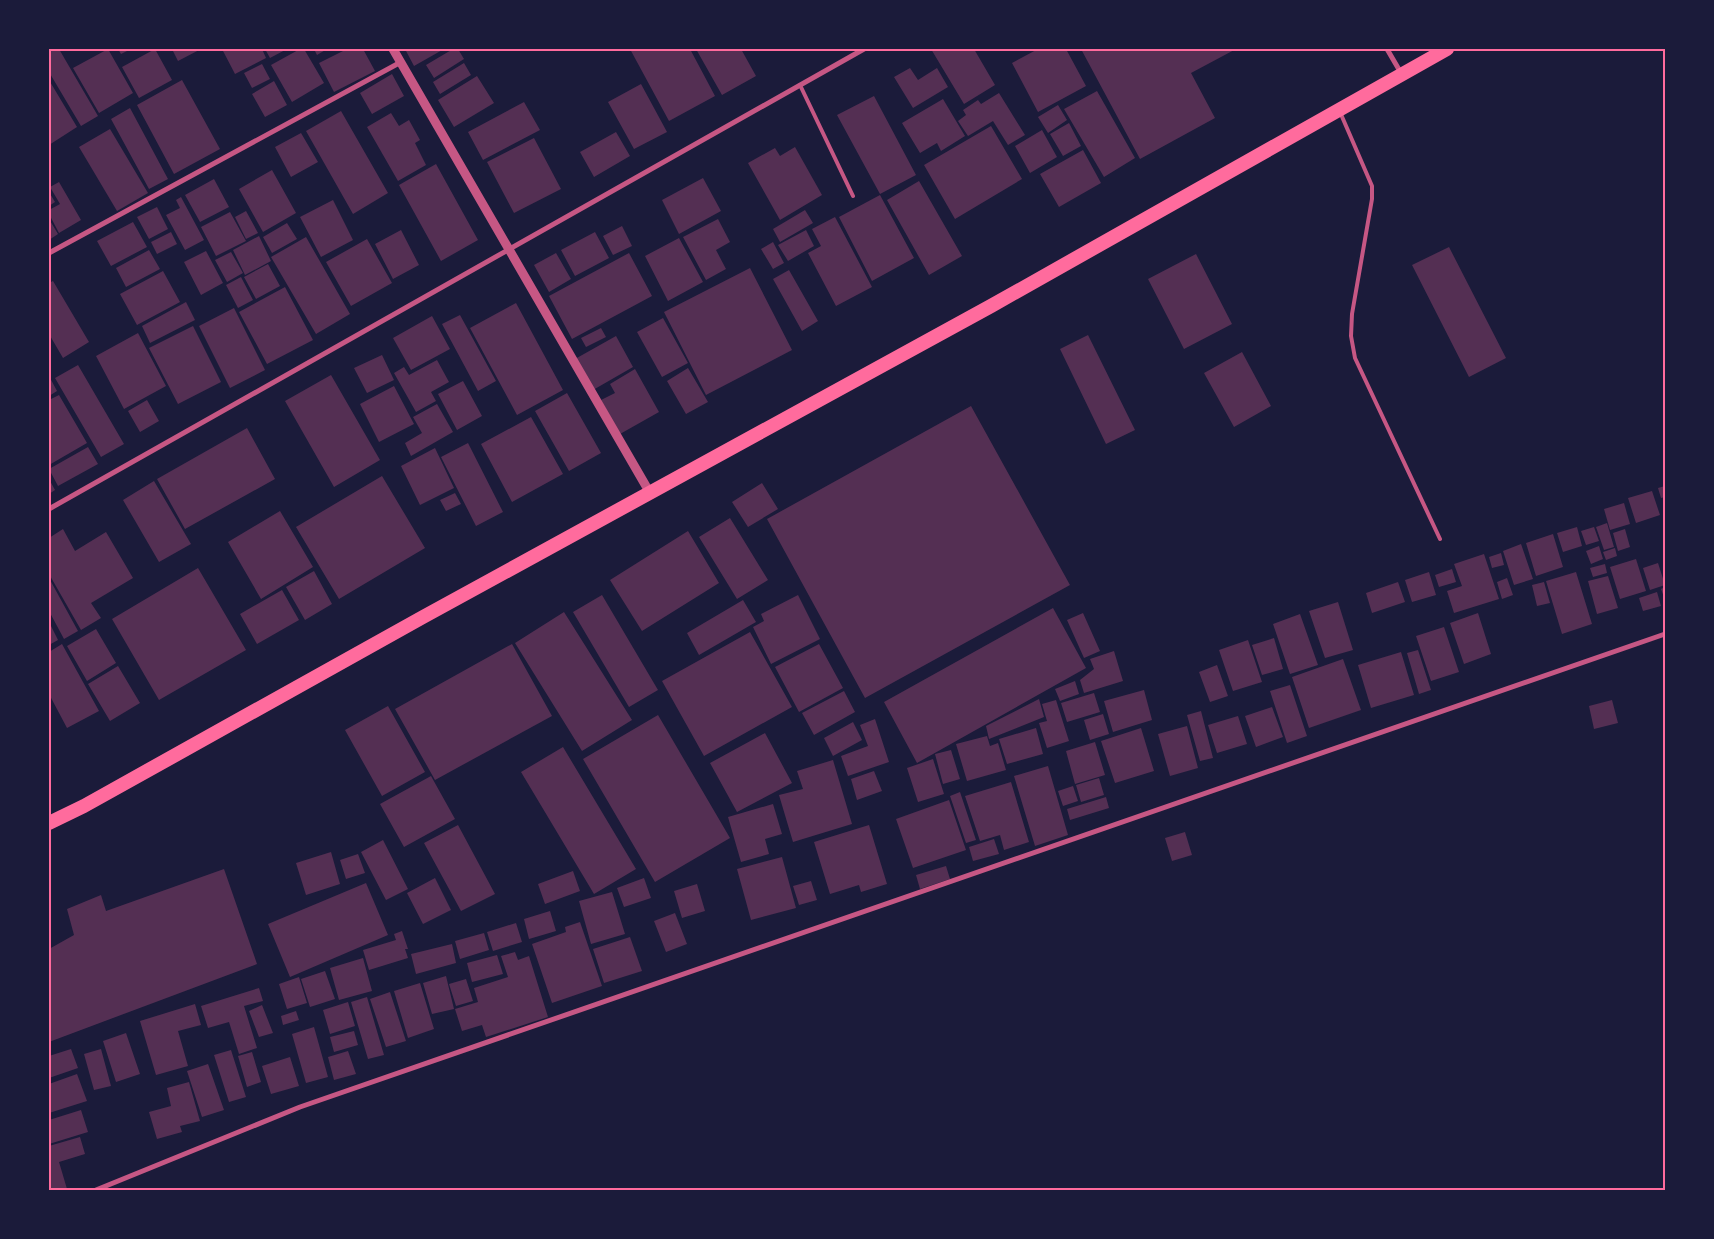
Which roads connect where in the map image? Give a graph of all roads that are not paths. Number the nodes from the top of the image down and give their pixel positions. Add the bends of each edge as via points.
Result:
1 (393, 49) edge
2 (864, 49) edge
3 (1386, 49) edge
4 (1446, 49) edge
5 (401, 62) junction
6 (1401, 74) junction
7 (800, 85) junction
8 (1339, 110) junction
9 (853, 196) dead end
10 (508, 250) junction
11 (49, 253) edge
12 (650, 493) junction
13 (49, 509) edge
14 (1440, 539) dead end
15 (1665, 634) edge
16 (49, 823) edge
17 (96, 1190) edge

1 - 5 street
2 - 7 street
3 - 6 street
4 - 6 highway
5 - 10 street
5 - 11 street
6 - 8 highway
7 - 9 lane
7 - 10 street
8 - 12 highway
8 - 14 lane via 1372,186 1352,314 1355,358
10 - 12 street
10 - 13 street
12 - 16 highway
15 - 17 street via 300,1107

